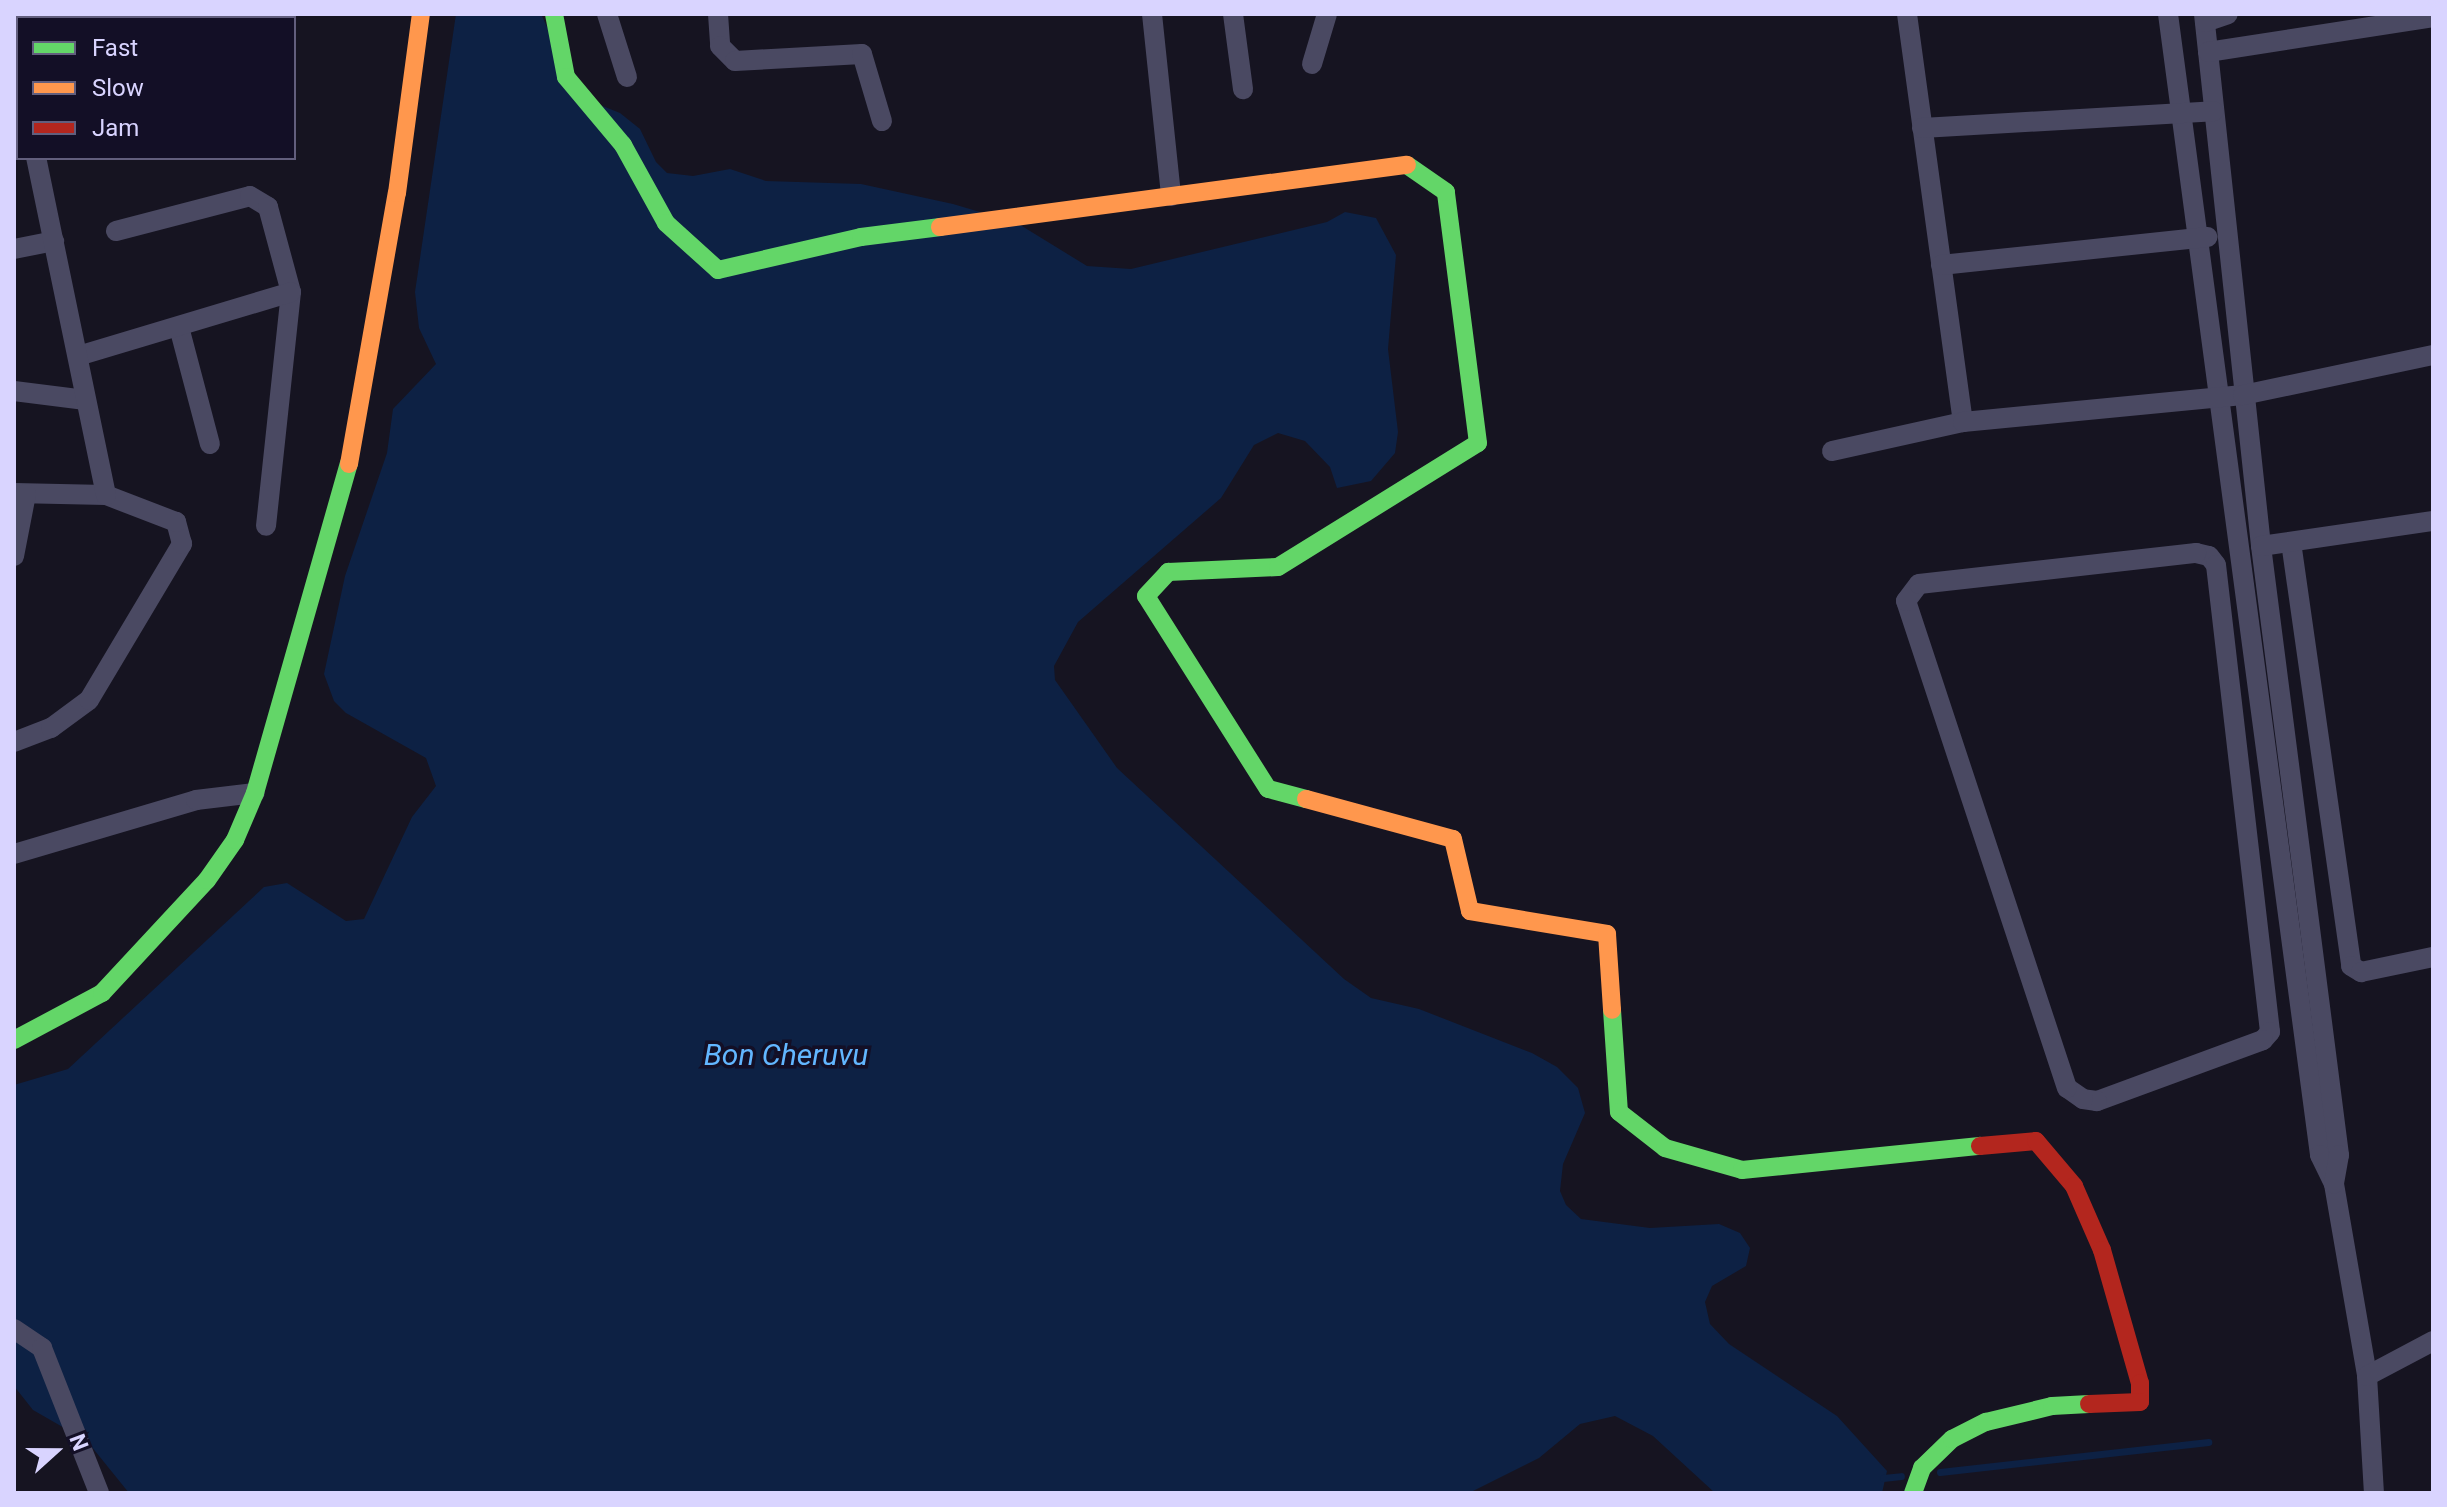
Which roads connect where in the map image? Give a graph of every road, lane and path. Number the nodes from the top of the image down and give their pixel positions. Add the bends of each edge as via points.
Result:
1 (421, 14) edge
2 (554, 14) edge
3 (607, 14) edge
4 (718, 14) edge
5 (1152, 14) edge
6 (1233, 14) edge
7 (1327, 14) edge
8 (1907, 14) edge
9 (2168, 14) edge
10 (2228, 14) edge
11 (2433, 17) edge
12 (2204, 18) edge
13 (2208, 52) junction
14 (1312, 64) dead end
15 (627, 77) dead end
16 (1243, 89) dead end
17 (2214, 111) junction
18 (2181, 114) junction
19 (882, 121) dead end
20 (1922, 128) junction
21 (36, 160) edge
22 (1171, 196) junction
23 (116, 231) dead end
24 (2226, 235) junction
25 (2198, 238) junction
26 (54, 241) junction
27 (14, 249) edge
28 (1941, 265) junction
29 (291, 292) junction
30 (179, 327) junction
31 (2433, 355) edge
32 (78, 356) junction
33 (14, 391) edge
34 (2243, 395) junction
35 (2219, 399) junction
36 (85, 400) junction
37 (1963, 422) junction
38 (210, 444) dead end
39 (1832, 451) dead end
40 (20, 493) edge
41 (106, 495) junction
42 (2433, 521) edge
43 (266, 526) dead end
44 (2291, 542) junction
45 (2261, 546) junction
46 (14, 556) edge
47 (14, 742) edge
48 (255, 793) junction
49 (14, 854) edge
50 (2247, 863) junction
51 (2304, 873) junction
52 (2282, 876) junction
53 (2254, 900) junction
54 (2311, 915) junction
55 (2345, 936) junction
56 (2433, 957) edge
57 (2351, 966) junction
58 (2320, 994) junction
59 (14, 1040) edge
60 (2317, 1075) junction
61 (14, 1329) edge
62 (2433, 1341) edge
63 (2367, 1376) junction
64 (99, 1493) edge
65 (1913, 1493) edge
66 (2374, 1493) edge

1 - 48 street via 397,193 347,473
2 - 22 street via 566,77 623,145 666,223 718,270 861,237
3 - 15 street
4 - 19 street via 720,46 735,61 862,54
5 - 22 street
6 - 16 street
7 - 14 street
8 - 20 street
9 - 18 street
10 - 12 street
11 - 13 street
12 - 13 street
13 - 17 street
17 - 18 street
17 - 24 street
18 - 20 street
18 - 25 street
20 - 28 street
21 - 26 street
22 - 65 street via 1410,165 1446,192 1478,443 1278,567 1168,572 1146,596 1268,789 1453,839 1470,911 1607,934 1619,1112 1665,1148 1742,1170 2036,1141 2074,1186 2102,1250 2140,1383 2140,1402 2052,1406 1986,1422 1952,1439 1922,1468
23 - 29 street via 258,196 268,207
24 - 25 street
24 - 34 street
25 - 28 street
25 - 35 street
26 - 27 street
26 - 32 street
28 - 37 street
29 - 30 street
29 - 43 street
30 - 32 street
30 - 38 street
31 - 34 street
32 - 36 street
33 - 36 street
34 - 35 street
34 - 45 street
35 - 37 street
35 - 52 street
36 - 41 street
37 - 39 street
40 - 41 street
40 - 46 street
41 - 47 street via 176,522 182,544 89,700 51,728
42 - 44 street
44 - 45 street
44 - 55 street
45 - 51 street
48 - 49 street via 196,800
48 - 59 street via 235,840 207,880 102,993
50 - 52 street
50 - 53 street
50 - 53 street via 2216,565 2209,556 1919,584 1909,592 1910,615 2067,1088 2097,1101 2268,1036
51 - 52 street
51 - 54 street
52 - 53 street
52 - 60 street
54 - 55 street via 2326,940
54 - 58 street
55 - 57 street
56 - 57 street via 2361,972
57 - 58 street via 2332,970
58 - 60 street
60 - 63 street via 2320,1155 2334,1184
61 - 64 street via 42,1348
62 - 63 street
63 - 66 street

